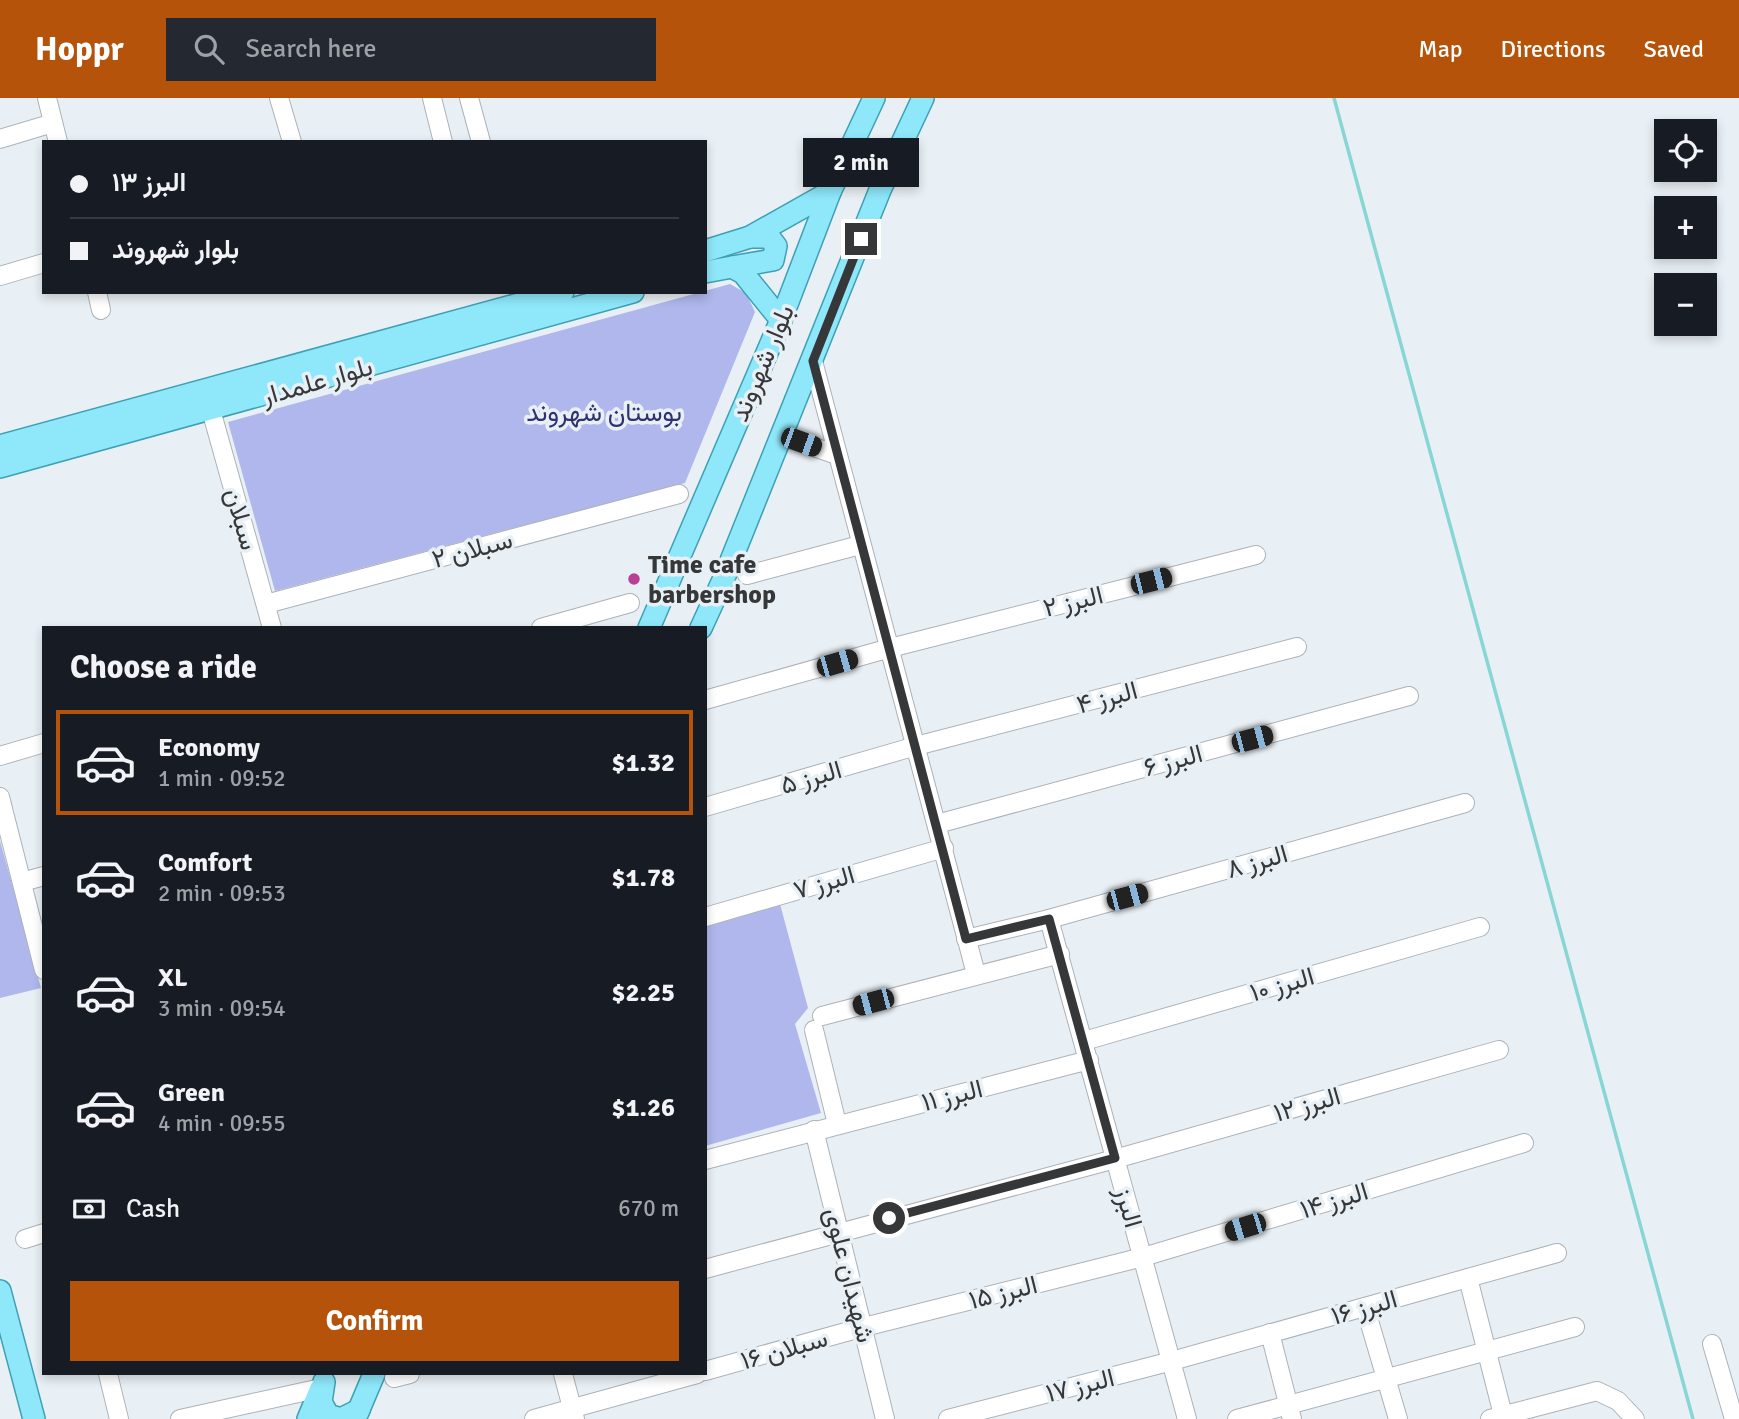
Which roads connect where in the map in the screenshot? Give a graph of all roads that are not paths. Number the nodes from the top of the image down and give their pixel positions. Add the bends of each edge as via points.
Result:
1 (47, 98) edge
2 (279, 98) edge
3 (432, 98) edge
4 (469, 98) edge
5 (874, 98) edge
6 (923, 98) edge
7 (53, 123) junction
8 (0, 139) edge
9 (57, 140) edge
10 (291, 140) edge
11 (442, 140) edge
12 (480, 140) edge
13 (831, 192) junction
14 (750, 237) junction
15 (707, 249) edge
16 (42, 264) edge
17 (732, 267) junction
18 (707, 272) edge
19 (0, 276) edge
20 (550, 294) edge
21 (625, 294) edge
22 (523, 298) edge
23 (781, 320) junction
24 (813, 361) junction
25 (208, 400) junction
26 (782, 436) junction
27 (0, 446) edge
28 (837, 455) junction
29 (0, 467) edge
30 (679, 494) dead end
31 (860, 545) junction
32 (1256, 555) dead end
33 (747, 575) dead end
34 (630, 603) dead end
35 (266, 604) junction
36 (272, 626) edge
37 (548, 626) edge
38 (650, 626) edge
39 (702, 626) edge
40 (1297, 647) dead end
41 (890, 648) junction
42 (1409, 696) dead end
43 (707, 699) edge
44 (42, 744) edge
45 (916, 746) junction
46 (0, 755) edge
47 (0, 797) edge
48 (1465, 803) dead end
49 (707, 806) edge
50 (937, 824) junction
51 (943, 848) junction
52 (42, 877) edge
53 (22, 882) junction
54 (707, 916) edge
55 (1049, 919) junction
56 (1480, 927) dead end
57 (966, 939) junction
58 (1060, 954) junction
59 (42, 962) edge
60 (976, 974) junction
61 (1084, 1041) junction
62 (1499, 1050) dead end
63 (1089, 1060) junction
64 (837, 1124) junction
65 (814, 1130) junction
66 (1524, 1143) dead end
67 (1115, 1158) junction
68 (707, 1159) edge
69 (839, 1231) junction
70 (42, 1234) edge
71 (25, 1239) dead end
72 (1557, 1253) dead end
73 (1143, 1257) junction
74 (707, 1268) edge
75 (1468, 1278) junction
76 (0, 1291) edge
77 (1365, 1307) junction
78 (864, 1327) junction
79 (1576, 1327) dead end
80 (1270, 1334) junction
81 (1712, 1344) dead end
82 (1486, 1351) junction
83 (1172, 1361) junction
84 (707, 1370) edge
85 (108, 1375) edge
86 (393, 1375) edge
87 (563, 1375) edge
88 (694, 1375) edge
89 (1386, 1378) junction
90 (324, 1381) edge
91 (1290, 1412) edge
92 (574, 1414) edge
93 (357, 1415) edge
94 (1497, 1417) edge
95 (34, 1419) edge
96 (119, 1419) edge
97 (180, 1419) edge
98 (308, 1419) edge
99 (534, 1419) edge
100 (885, 1419) edge
101 (948, 1419) edge
102 (1188, 1419) edge
103 (1237, 1419) edge
104 (1398, 1419) edge
105 (1635, 1419) edge
106 (1734, 1419) edge

1 - 7 street
2 - 10 street
3 - 11 street
4 - 12 street
5 - 13 main road, بلوار شهروند
6 - 24 main road, بلوار شهروند via 880,190
7 - 8 street
7 - 9 street
13 - 14 main road
13 - 23 main road, بلوار شهروند
14 - 15 main road
14 - 17 main road via 769,237 776,246 773,260
16 - 19 street
17 - 18 main road
17 - 23 main road via 743,273
20 - 22 main road, بلوار علمدار
21 - 25 main road, بلوار علمدار
22 - 25 main road, بلوار علمدار
23 - 38 main road, بلوار شهروند
24 - 26 main road, بلوار شهروند
24 - 28 street
25 - 27 main road, بلوار علمدار
25 - 29 main road, بلوار علمدار
25 - 35 street, سبلان
26 - 28 street
26 - 39 main road, بلوار شهروند
28 - 31 street
30 - 35 street, سبلان ۲
31 - 33 street
31 - 41 street
32 - 41 street, البرز ۲
34 - 37 street
35 - 36 street, سبلان
40 - 45 street, البرز ۴
41 - 43 street, البرز ۲
41 - 45 street
42 - 50 street, البرز ۶
44 - 46 street
45 - 49 street, البرز ۵
45 - 50 street
47 - 53 street
48 - 55 street, البرز ۸
50 - 51 street
51 - 54 street, البرز ۷
51 - 57 street
52 - 53 street
53 - 59 street
55 - 57 street
55 - 58 street, البرز
56 - 61 street, البرز ۱۰
57 - 60 street
58 - 60 street
58 - 61 street, البرز
60 - 64 street via 818,1023
61 - 63 street, البرز
62 - 67 street, البرز ۱۲
63 - 64 street, البرز ۱۱
63 - 67 street, البرز
64 - 65 street, البرز ۱۱
65 - 68 street, البرز ۱۱
65 - 69 street, شهیدان علوی
66 - 73 street, البرز ۱۴
67 - 69 street, البرز ۱۲
67 - 73 street, البرز
69 - 74 street, البرز ۱۲
69 - 78 street, شهیدان علوی
70 - 71 street
72 - 75 street, البرز ۱۶
73 - 78 street, البرز ۱۵
73 - 83 street, البرز
75 - 77 street, البرز ۱۶
75 - 82 street
76 - 95 main road
77 - 80 street, البرز ۱۶
77 - 89 street
78 - 84 street, سبلان ۱۶
78 - 100 street, شهیدان علوی
79 - 82 street
80 - 83 street, البرز ۱۶
80 - 91 street
81 - 106 street
82 - 89 street
82 - 94 street
83 - 101 street, البرز ۱۷
83 - 102 street, البرز
85 - 96 street
86 - 93 main road
87 - 92 street
88 - 92 street
89 - 91 street
89 - 104 street
90 - 93 main road via 321,1402 328,1415 341,1419
90 - 97 street
90 - 98 main road
91 - 103 street
92 - 99 street
94 - 105 street via 1597,1391 1618,1401

